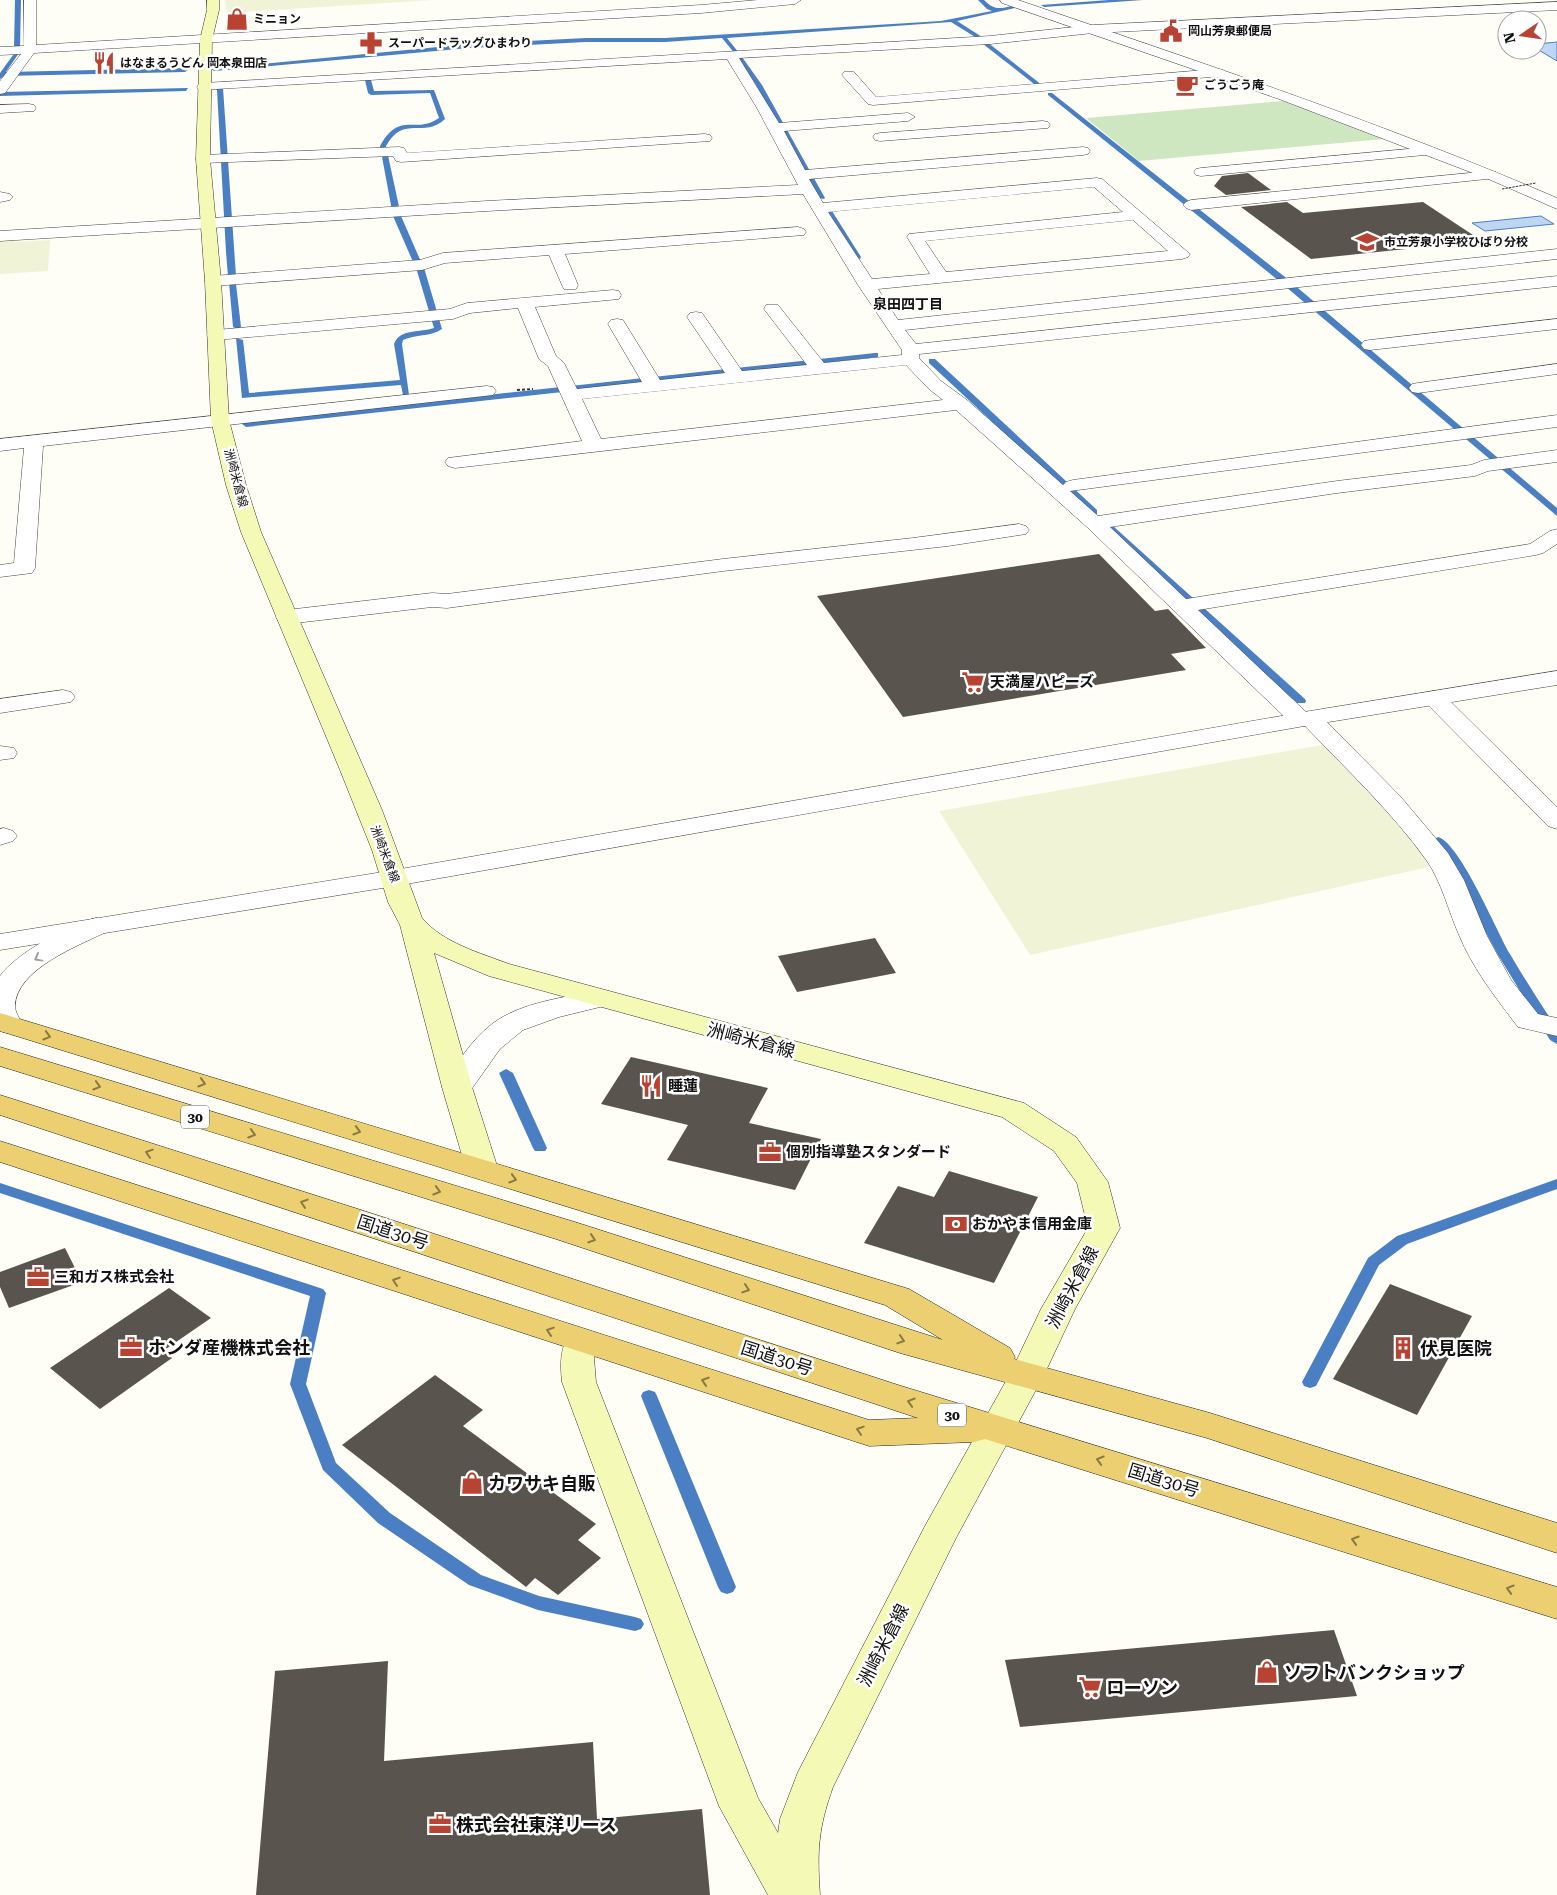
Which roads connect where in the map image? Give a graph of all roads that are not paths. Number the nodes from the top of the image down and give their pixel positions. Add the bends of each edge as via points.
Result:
1 (30, 0) edge
2 (213, 0) edge
3 (795, 0) edge
4 (1006, 0) edge
5 (1557, 6) edge
6 (1093, 29) junction
7 (206, 40) junction
8 (1162, 41) dead end
9 (1132, 42) junction
10 (30, 50) junction
11 (0, 52) edge
12 (731, 55) junction
13 (1218, 73) junction
14 (849, 75) dead end
15 (204, 87) junction
16 (0, 90) edge
17 (29, 108) dead end
18 (0, 109) edge
19 (924, 116) dead end
20 (1043, 125) dead end
21 (781, 127) junction
22 (705, 138) dead end
23 (866, 138) dead end
24 (1083, 151) dead end
25 (1430, 151) junction
26 (216, 158) junction
27 (1201, 172) dead end
28 (1491, 175) junction
29 (806, 178) junction
30 (1192, 204) dead end
31 (1557, 204) edge
32 (818, 208) junction
33 (1136, 215) junction
34 (217, 224) junction
35 (798, 232) dead end
36 (0, 236) edge
37 (556, 249) junction
38 (1557, 254) edge
39 (941, 278) junction
40 (213, 281) junction
41 (1557, 281) edge
42 (1283, 284) junction
43 (570, 285) dead end
44 (866, 285) junction
45 (613, 295) dead end
46 (524, 302) junction
47 (1311, 306) junction
48 (772, 309) dead end
49 (696, 317) dead end
50 (617, 324) dead end
51 (1557, 324) edge
52 (893, 326) junction
53 (216, 335) junction
54 (1370, 345) dead end
55 (911, 354) junction
56 (816, 364) junction
57 (1557, 369) edge
58 (734, 373) junction
59 (652, 383) junction
60 (1418, 388) dead end
61 (487, 391) dead end
62 (569, 391) junction
63 (960, 404) junction
64 (220, 420) junction
65 (1557, 421) edge
66 (0, 445) edge
67 (33, 445) junction
68 (594, 445) junction
69 (1557, 456) edge
70 (455, 462) dead end
71 (1073, 486) dead end
72 (1101, 522) junction
73 (1019, 530) dead end
74 (1557, 535) edge
75 (0, 572) edge
76 (1190, 604) junction
77 (287, 618) junction
78 (1557, 678) edge
79 (63, 698) dead end
80 (1434, 698) junction
81 (0, 706) edge
82 (1306, 719) junction
83 (1557, 821) edge
84 (395, 878) junction
85 (96, 926) junction
86 (414, 926) junction
87 (0, 942) edge
88 (598, 999) junction
89 (4, 1023) edge
90 (1549, 1026) edge
91 (0, 1056) edge
92 (457, 1087) junction
93 (0, 1105) edge
94 (0, 1152) edge
95 (482, 1169) junction
96 (582, 1342) junction
97 (1027, 1375) junction
98 (996, 1428) junction
99 (1557, 1538) edge
100 (1557, 1603) edge
101 (791, 1895) edge
102 (798, 1895) edge

1 - 10 street
2 - 7 main road, 洲崎米倉線
3 - 7 street via 701,9
4 - 6 street
5 - 6 street
6 - 9 street
6 - 12 street via 990,40
7 - 10 street
7 - 15 main road, 洲崎米倉線
8 - 9 street
9 - 13 street
10 - 11 street
10 - 16 street
12 - 15 street
12 - 21 street
13 - 14 street via 873,101
13 - 25 street
15 - 26 main road, 洲崎米倉線
17 - 18 street
19 - 21 street
20 - 23 street
21 - 29 street
22 - 26 street via 401,158 399,151
24 - 29 street
25 - 27 street
25 - 28 street
26 - 34 main road, 洲崎米倉線
28 - 30 street
28 - 31 street
29 - 32 street
29 - 34 street
32 - 33 street via 1098,182
32 - 44 street
33 - 39 street via 914,237
33 - 39 street via 1182,254
34 - 36 street
34 - 40 main road, 洲崎米倉線
35 - 37 street
37 - 40 street via 443,258 418,266
37 - 43 street
38 - 42 street
39 - 44 street
40 - 53 main road, 洲崎米倉線
41 - 47 street
42 - 47 street
42 - 52 street
44 - 52 street
45 - 46 street
46 - 53 street via 467,308 453,314
46 - 62 street via 548,359 555,363
47 - 55 street
48 - 56 street
49 - 58 street
50 - 59 street
51 - 54 street
52 - 55 street
53 - 64 main road, 洲崎米倉線
55 - 56 street
55 - 63 street via 935,385
56 - 58 street
57 - 60 street
58 - 59 street
59 - 62 street
61 - 64 street
62 - 68 street
63 - 68 street
63 - 72 street
64 - 67 street
64 - 77 main road, 洲崎米倉線 via 251,532
65 - 71 street
66 - 67 street
67 - 75 street via 24,568
68 - 70 street
69 - 72 street
72 - 76 street
73 - 77 street
74 - 76 street via 1536,549
76 - 82 street
77 - 84 main road, 洲崎米倉線
78 - 80 street
79 - 81 street
80 - 82 street
80 - 83 street
82 - 84 street
82 - 90 street via 1390,801 1439,859 1473,936 1498,982 1528,1020
84 - 85 street
84 - 86 main road, 洲崎米倉線
85 - 87 street
85 -> 89 street via 27,964 10,981 4,991 1,1008
86 - 88 main road, 洲崎米倉線 via 458,955
86 - 92 main road, 洲崎米倉線
88 - 92 street via 524,1018 504,1029 490,1041
88 - 97 main road, 洲崎米倉線 via 1013,1110 1065,1144 1092,1182 1104,1228 1058,1310
89 -> 95 highway
91 -> 97 highway, 30 via 567,1230 912,1344
92 - 95 main road, 洲崎米倉線
98 -> 93 highway, 国道30号 / 30
96 -> 94 highway
95 -> 97 highway via 897,1297
98 -> 96 highway via 869,1433
96 - 101 main road via 578,1358 579,1382 740,1806
97 - 98 main road, 洲崎米倉線
97 - 99 highway, 30 via 1210,1426
100 -> 98 highway, 国道30号 / 30
98 - 102 main road, 洲崎米倉線 via 813,1785 801,1819 797,1846

